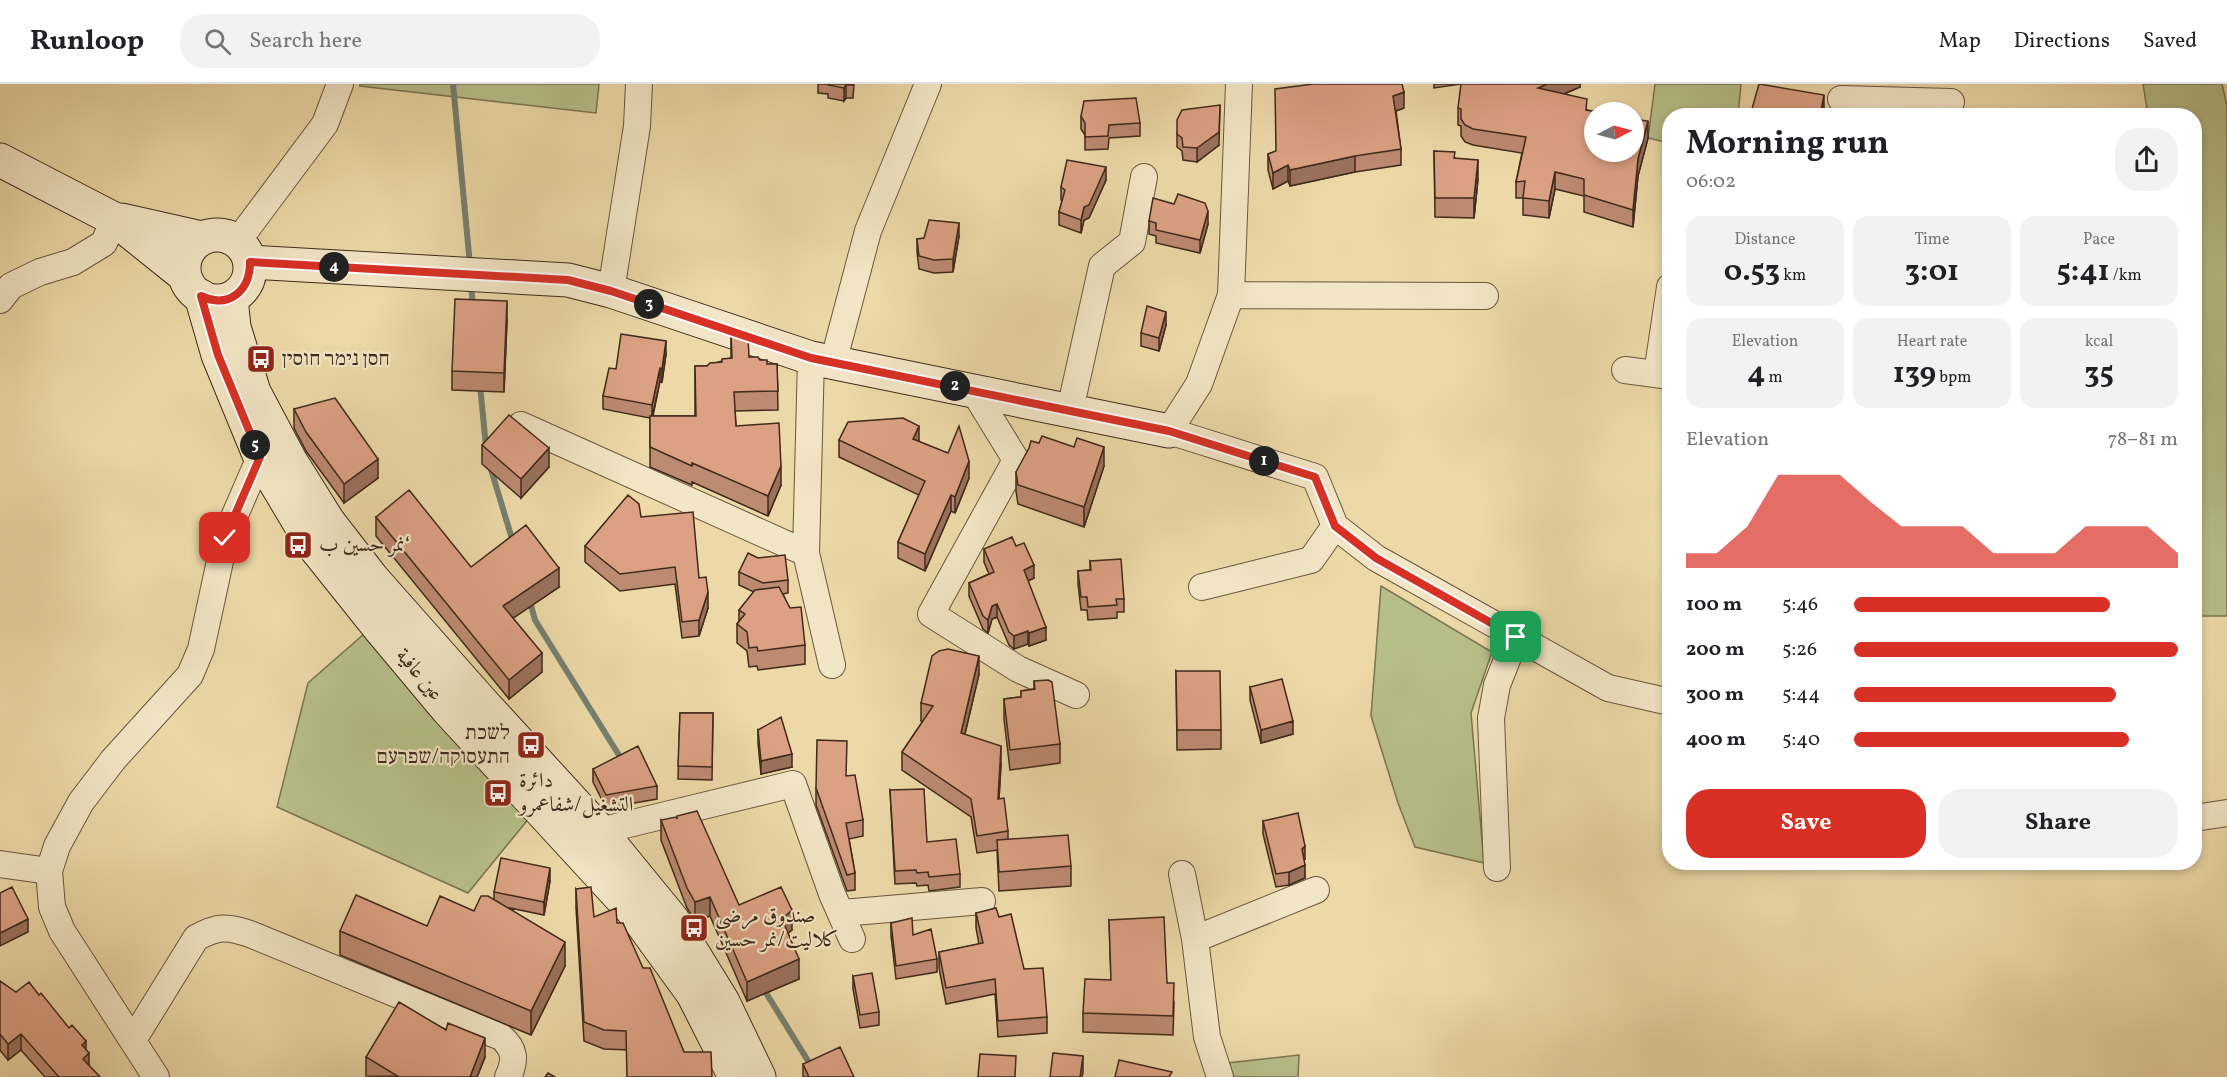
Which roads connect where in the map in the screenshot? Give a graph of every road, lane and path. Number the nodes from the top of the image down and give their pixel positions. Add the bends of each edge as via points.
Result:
1 (340, 84) edge
2 (639, 84) edge
3 (928, 84) edge
4 (1239, 84) edge
5 (1842, 99) edge
6 (1951, 102) dead end
7 (0, 160) edge
8 (1144, 177) dead end
9 (114, 219) junction
10 (202, 238) junction
11 (243, 252) junction
12 (206, 290) junction
13 (611, 291) junction
14 (1231, 295) junction
15 (1485, 296) dead end
16 (0, 300) edge
17 (822, 360) junction
18 (1625, 370) dead end
19 (1662, 375) edge
20 (973, 390) junction
21 (1070, 410) junction
22 (521, 425) edge
23 (1169, 431) junction
24 (260, 457) junction
25 (1335, 526) junction
26 (806, 553) junction
27 (1202, 587) dead end
28 (1516, 637) junction
29 (832, 664) dead end
30 (1076, 695) dead end
31 (1662, 700) edge
32 (2227, 813) edge
33 (2202, 817) edge
34 (600, 831) junction
35 (0, 864) edge
36 (1497, 868) dead end
37 (49, 871) junction
38 (1182, 874) dead end
39 (1316, 890) dead end
40 (982, 901) dead end
41 (842, 913) junction
42 (852, 939) dead end
43 (1195, 939) junction
44 (133, 1040) junction
45 (156, 1077) edge
46 (508, 1077) edge
47 (735, 1077) edge
48 (759, 1077) edge
49 (1220, 1077) edge

1 - 11 street via 325,124
2 - 13 street
3 - 17 street via 868,231
4 - 14 street
5 - 6 street
7 - 9 main road
8 - 21 street via 1132,242 1102,266
9 - 10 main road
9 - 12 main road
9 - 16 street via 104,243 73,262 11,286
10 - 11 main road via 222,235
10 - 12 main road via 187,254 185,265
11 - 12 main road via 247,282 240,291
11 - 13 main road via 568,280
12 - 24 main road, عين عافية via 218,355
12 - 34 main road, عين عافية via 236,335 254,392 328,521 373,579
13 - 17 main road
14 - 15 street
14 - 23 street via 1198,384
17 - 20 main road
17 - 26 street
18 - 19 street
20 - 21 main road
20 - 30 street via 1016,460 931,614 1018,669
21 - 23 main road
22 - 26 street
23 - 25 street via 1315,477
24 - 37 street via 225,538 201,649 190,675 112,760 81,802 57,846
24 - 47 main road, عين عافية via 312,544 380,629 447,709 632,910 693,994
25 - 27 street via 1311,560
25 - 28 street via 1376,558
26 - 29 street
28 - 31 street via 1608,688
28 - 36 street via 1497,685 1491,718
32 - 33 street
34 - 41 street via 793,784
34 - 48 main road, عين عافية via 672,919 723,1002
35 - 37 street
37 - 44 street via 52,907 62,931
38 - 43 street
39 - 43 street
40 - 41 street
41 - 42 street
43 - 49 street via 1208,1037
44 - 45 street
44 - 46 street via 196,938 225,927 501,1037 514,1055

